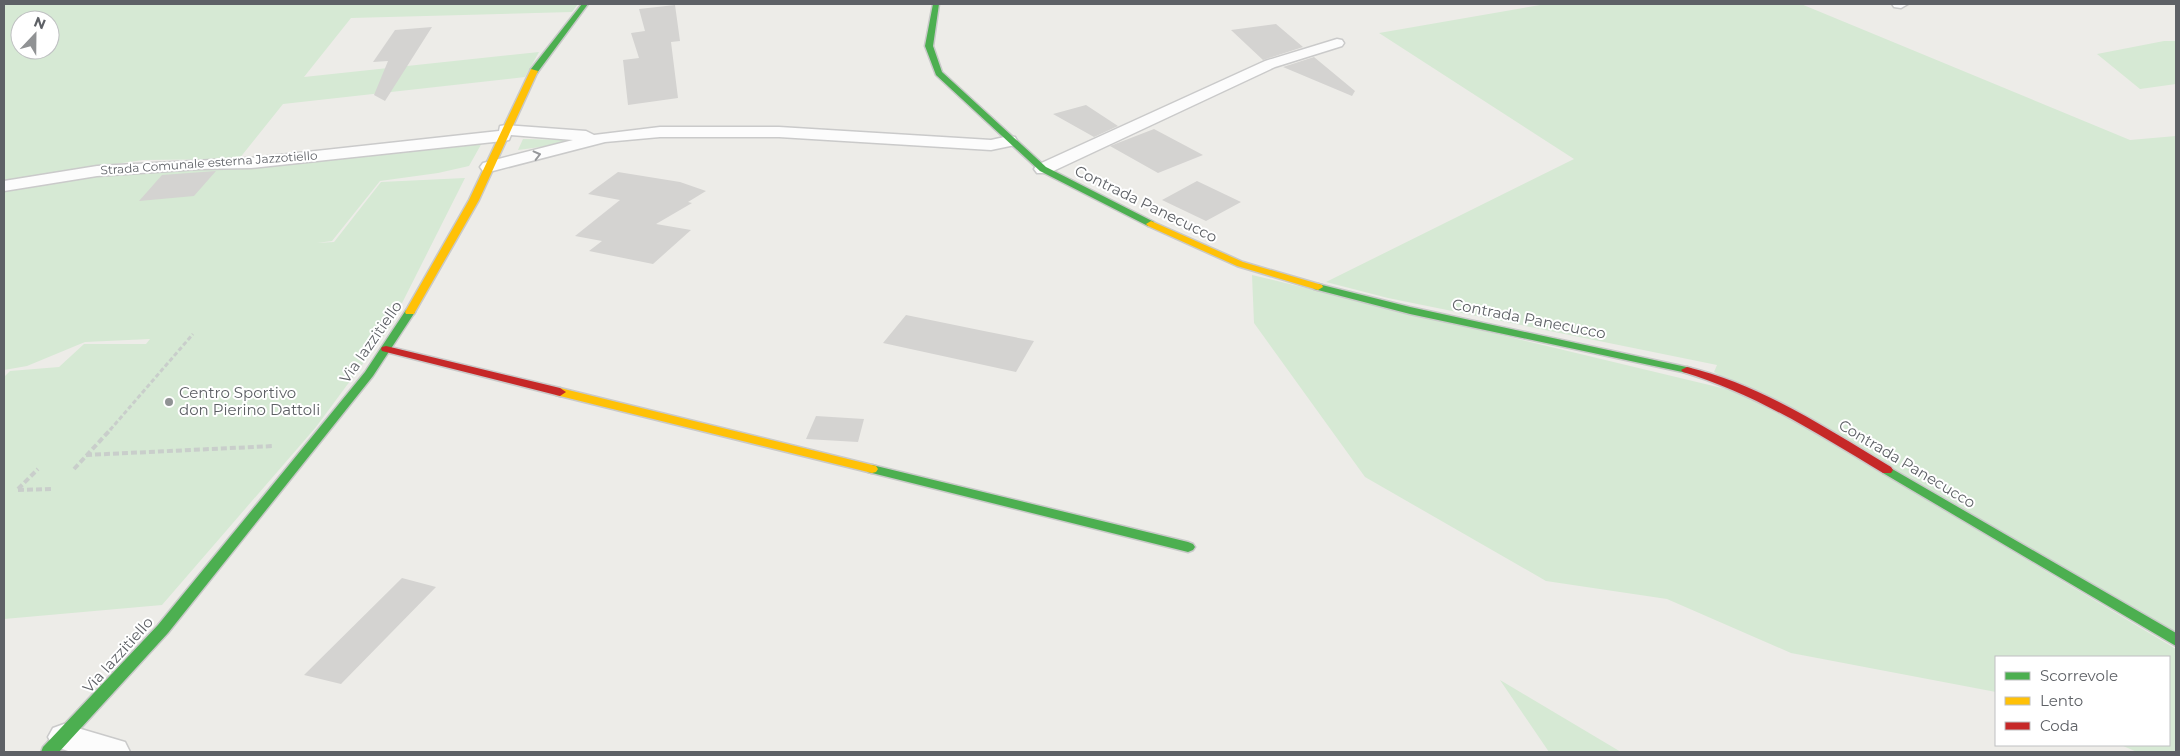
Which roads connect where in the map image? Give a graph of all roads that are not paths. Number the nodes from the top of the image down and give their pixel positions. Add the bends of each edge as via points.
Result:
1 (585, 4) edge
2 (936, 4) edge
3 (1337, 43) dead end
4 (505, 133) junction
5 (605, 138) junction
6 (1010, 141) junction
7 (489, 167) junction
8 (1043, 169) junction
9 (4, 186) edge
10 (386, 349) junction
11 (1188, 547) dead end
12 (2176, 640) edge
13 (57, 744) edge
14 (114, 752) edge

1 - 4 street, Via Iazzitiello via 536,67
2 - 6 street, Contrada Panecucco via 929,46 939,73
3 - 8 street via 1270,64
4 - 5 street, Strada Comunale esterna Jazzotiello
4 - 7 street, Via Iazzitiello
4 - 9 street, Strada Comunale esterna Jazzotiello via 251,163 97,171
5 - 6 street via 660,132 779,132 991,145
7 -> 5 street
6 - 8 street, Contrada Panecucco
7 - 10 street, Via Iazzitiello via 474,200
8 - 12 street, Contrada Panecucco via 1192,244 1268,272 1426,312 1653,360 1734,384 1777,405
10 - 11 street
10 - 13 street, Via Iazzitiello via 288,476 163,628
13 - 14 street

